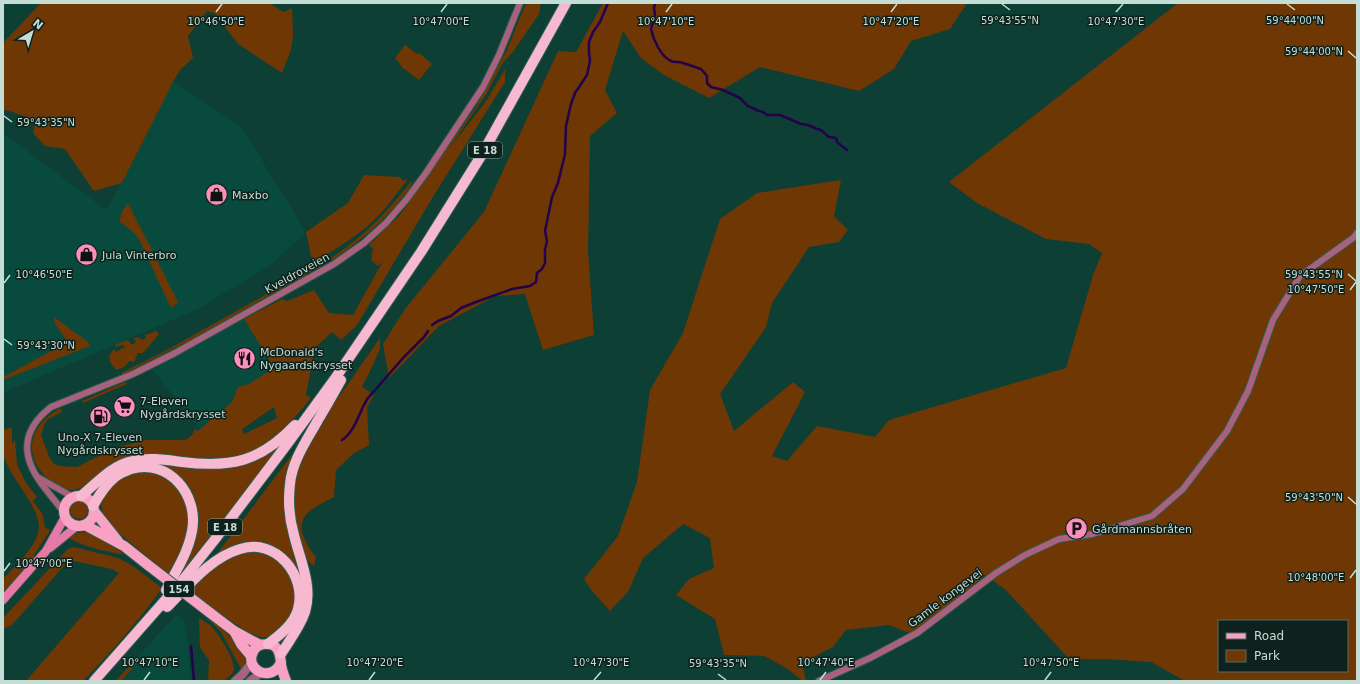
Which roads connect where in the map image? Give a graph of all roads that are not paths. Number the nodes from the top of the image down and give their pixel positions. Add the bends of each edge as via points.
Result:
1 (520, 3) edge
2 (566, 3) edge
3 (572, 3) edge
4 (1357, 233) edge
5 (342, 378) junction
6 (325, 393) junction
7 (37, 477) junction
8 (77, 497) junction
9 (93, 509) junction
10 (64, 514) junction
11 (81, 526) junction
12 (124, 546) junction
13 (46, 551) junction
14 (3, 600) edge
15 (165, 609) junction
16 (234, 632) junction
17 (264, 644) junction
18 (116, 655) junction
19 (281, 658) junction
20 (252, 659) junction
21 (266, 676) edge
22 (94, 681) edge
23 (101, 681) edge
24 (235, 681) edge
25 (250, 681) edge
26 (286, 681) edge
27 (819, 681) edge

1 - 7 street, Kveldroveien via 483,87 423,177 386,223 364,244 334,264 175,353 118,382 51,407 36,421 30,432 28,458
2 - 6 highway, E 18 via 466,181
3 - 5 highway, E 18 via 486,157 421,262
4 - 27 street, Gamle kongevei via 1300,276 1273,320 1248,391 1227,431 1183,489 1152,516 1093,534 1059,539 1025,555 996,573 917,633
5 - 15 highway, E 18 via 252,500
5 - 19 highway, E 18 via 305,444 290,482 289,516 306,576 308,600 302,620
6 - 8 highway, E 18 via 286,434 255,456 222,464 134,460 110,471
6 - 18 highway, E 18 via 182,581
7 - 8 street
7 - 10 street, Kveldroveien
8 - 9 main road, 154 via 88,500
8 - 10 main road via 66,503
9 - 11 main road via 91,520
9 - 12 main road, 154
9 - 18 highway, E 18 via 105,486 115,476 149,467 175,478 189,498 192,513 188,547 179,568
10 - 11 main road, 154 via 70,523
10 - 13 main road
11 - 12 main road, 154
11 - 13 main road
12 - 16 main road, 154, bridge
13 - 14 main road
15 - 17 highway, E 18 via 222,556 254,546 266,549 287,563 299,586 300,597 295,616 287,627
15 - 23 highway, E 18
16 - 17 main road, 154
16 - 20 main road, 154
17 - 19 main road, 154 via 276,647
17 - 20 main road via 254,650
18 - 22 highway, E 18
19 - 21 main road via 279,666
19 - 26 main road
20 - 21 main road, 154 via 254,667
20 - 24 street via 248,668
21 - 25 street

